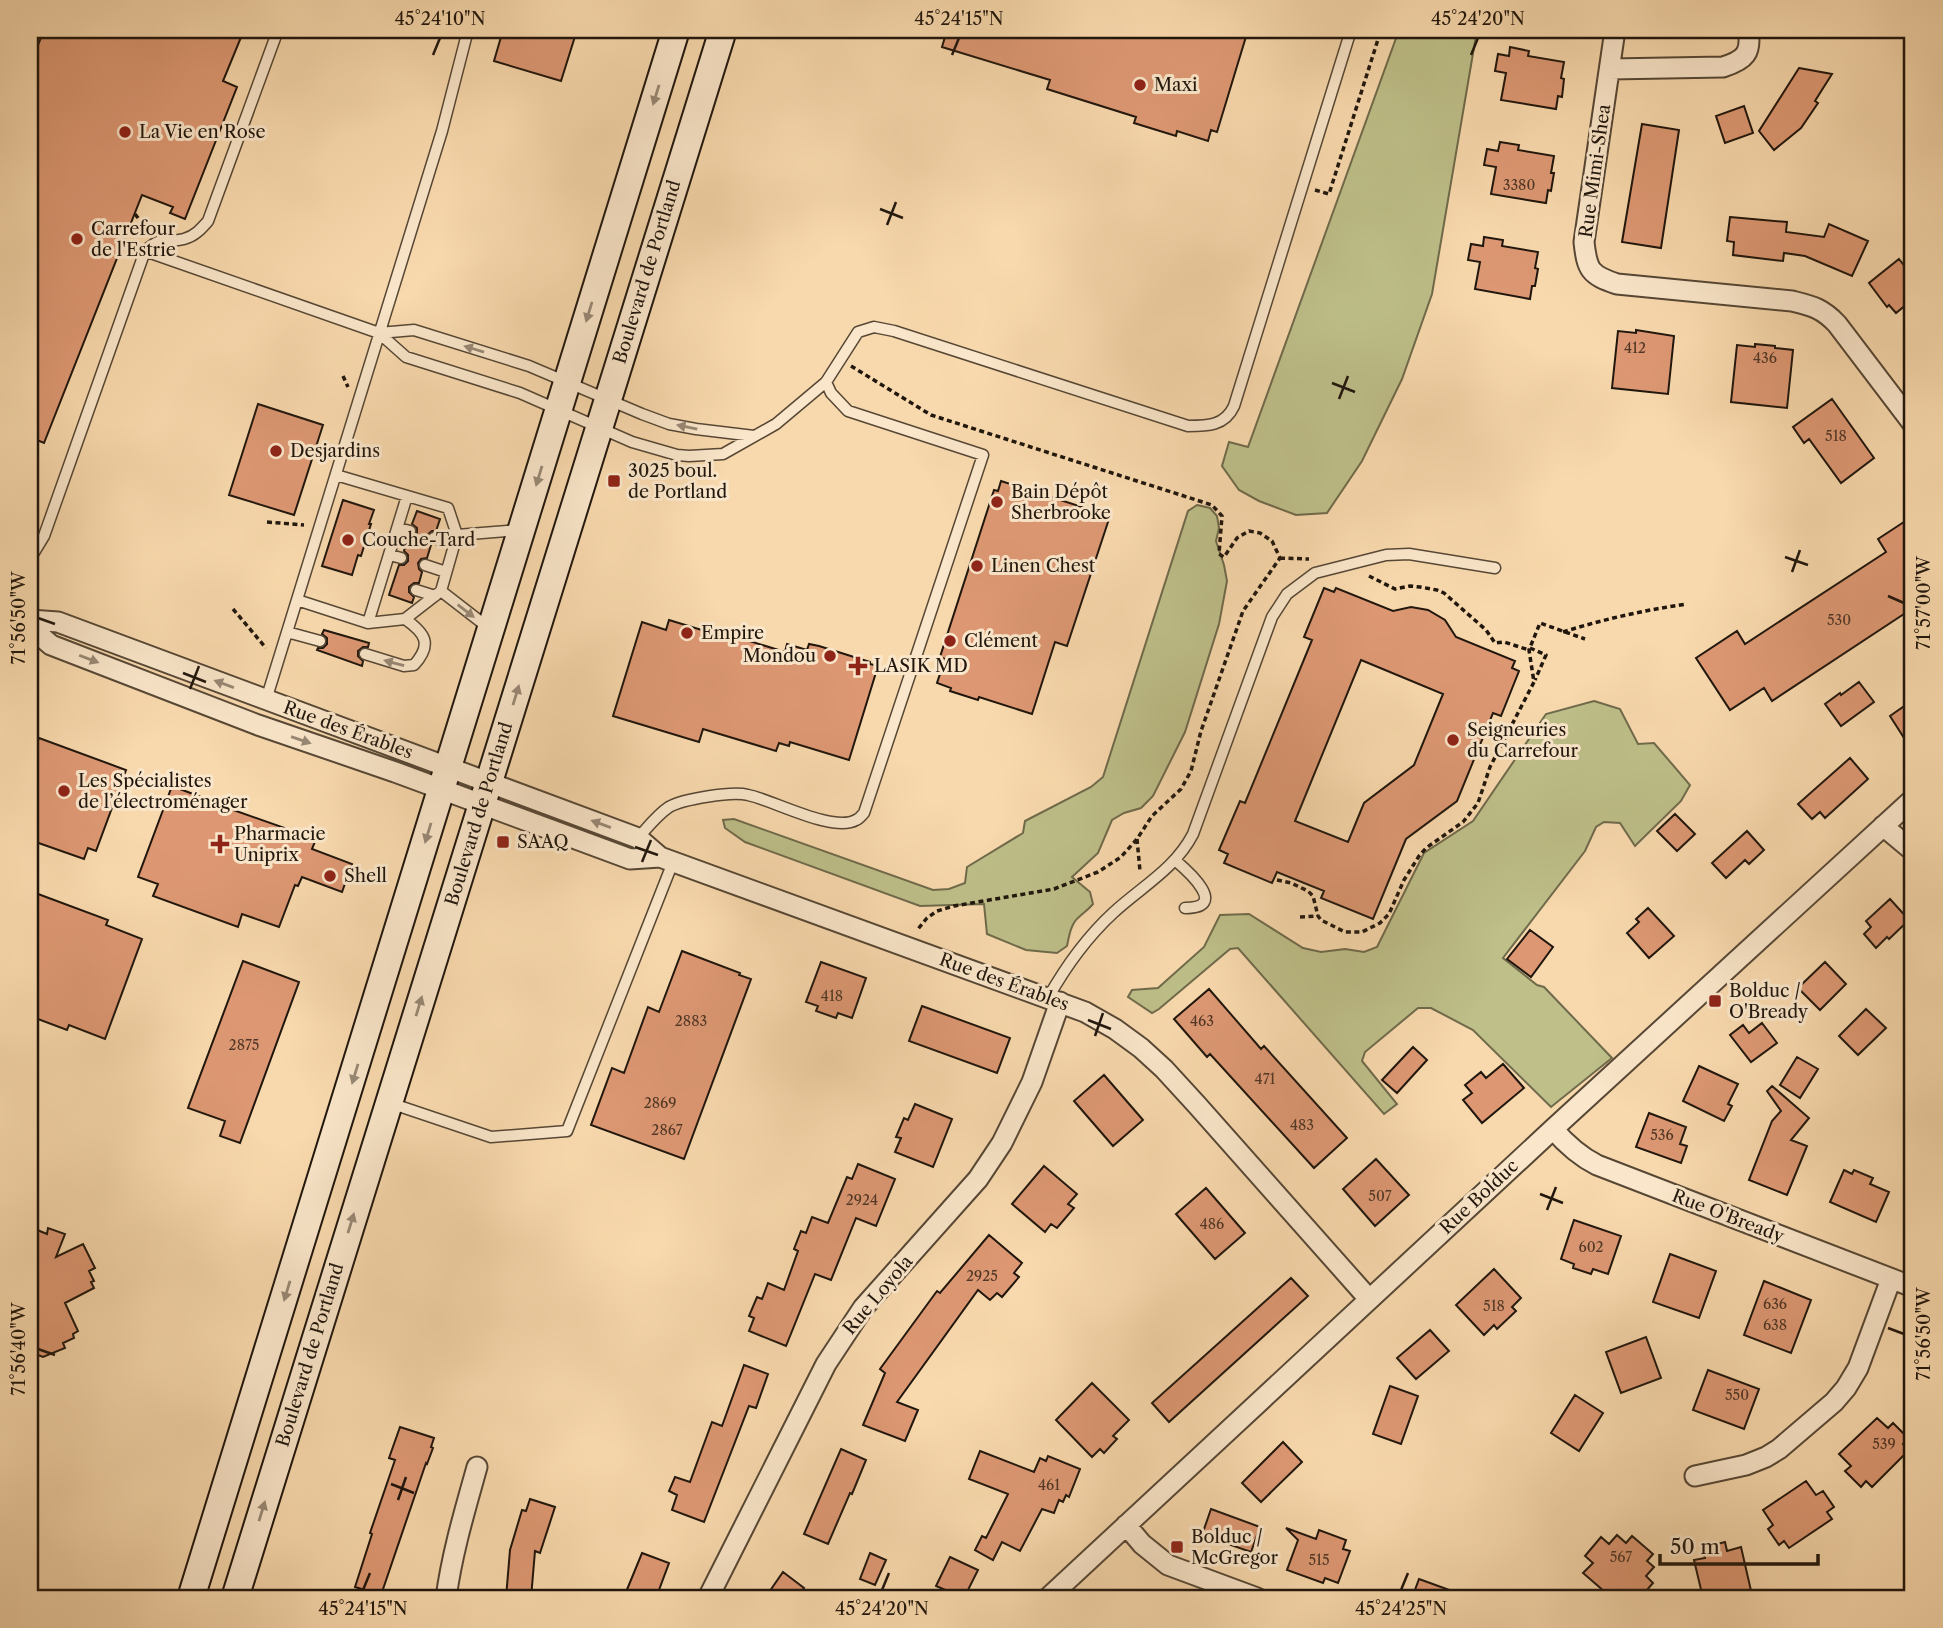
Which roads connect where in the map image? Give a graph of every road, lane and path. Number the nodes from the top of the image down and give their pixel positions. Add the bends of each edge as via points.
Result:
1 (278, 30) edge
2 (468, 30) edge
3 (676, 30) edge
4 (723, 30) edge
5 (1351, 30) edge
6 (1381, 30) edge
7 (1615, 30) edge
8 (1748, 30) edge
9 (1610, 69) junction
10 (1301, 186) junction
11 (135, 214) dead end
12 (156, 241) junction
13 (145, 251) junction
14 (379, 333) junction
15 (840, 360) junction
16 (568, 382) junction
17 (826, 382) junction
18 (607, 400) junction
19 (559, 410) junction
20 (1913, 424) edge
21 (599, 427) junction
22 (755, 436) junction
23 (336, 475) junction
24 (407, 496) junction
25 (267, 522) dead end
26 (320, 527) junction
27 (398, 528) junction
28 (522, 530) junction
29 (410, 531) dead end
30 (434, 538) dead end
31 (455, 539) junction
32 (390, 555) junction
33 (401, 558) dead end
34 (30, 559) edge
35 (425, 565) dead end
36 (1340, 567) junction
37 (1494, 568) dead end
38 (446, 572) junction
39 (416, 590) dead end
40 (438, 593) junction
41 (298, 600) junction
42 (1687, 604) dead end
43 (233, 609) dead end
44 (405, 619) junction
45 (30, 620) edge
46 (368, 623) junction
47 (30, 627) edge
48 (491, 631) junction
49 (287, 632) junction
50 (1563, 632) junction
51 (1585, 639) dead end
52 (320, 641) dead end
53 (1529, 649) junction
54 (365, 654) dead end
55 (278, 662) junction
56 (1534, 682) junction
57 (266, 700) junction
58 (445, 778) junction
59 (485, 794) junction
60 (1913, 799) edge
61 (1883, 826) junction
62 (638, 838) junction
63 (1137, 839) junction
64 (1913, 851) edge
65 (666, 859) junction
66 (1176, 861) junction
67 (1277, 880) dead end
68 (1142, 889) junction
69 (1185, 908) dead end
70 (1318, 916) junction
71 (1300, 917) dead end
72 (909, 947) junction
73 (1054, 1000) junction
74 (388, 1102) junction
75 (1553, 1129) junction
76 (1891, 1279) junction
77 (1913, 1287) edge
78 (1369, 1299) junction
79 (477, 1467) dead end
80 (1695, 1476) dead end
81 (1126, 1525) junction
82 (239, 1591) edge
83 (191, 1598) edge
84 (446, 1598) edge
85 (708, 1598) edge
86 (1048, 1598) edge
87 (1257, 1598) edge

1 - 12 lane via 208,221 183,239
2 - 14 lane via 442,131
3 -> 16 main road
4 - 18 main road, Boulevard de Portland
5 - 10 lane
6 - 10 path via 1329,194
7 - 9 street, Rue Mimi-Shea
8 - 9 street via 1745,57 1736,63
9 - 20 street, Rue Mimi-Shea via 1584,242 1591,272 1616,284 1811,305 1837,324
10 - 15 lane via 1234,407 1223,421 1188,426 874,327 858,332
11 - 12 path
12 - 13 lane
13 - 14 lane
13 - 34 lane via 44,536
16 -> 14 lane via 414,330
14 - 19 lane via 406,357
14 - 23 lane
15 - 17 lane
15 - 63 path via 930,415 1212,505 1222,516 1218,548 1224,557 1237,538 1249,531 1272,541 1280,558 1243,611 1191,771
16 - 18 lane
16 - 19 main road
17 - 22 lane
17 - 62 lane via 848,411 984,455 864,813 855,821 826,822 747,794 709,796 670,806
18 - 21 main road, Boulevard de Portland
22 -> 18 lane via 668,424
19 - 21 lane
19 -> 28 main road
21 - 22 lane via 632,442 689,456 723,454
59 -> 21 main road, Boulevard de Portland
23 - 24 lane
23 - 26 lane
24 - 27 lane
24 - 31 lane via 448,509
25 - 26 path
26 - 41 lane
27 - 29 lane
27 - 32 lane
28 - 31 lane
28 - 48 main road
30 - 31 lane
31 - 38 lane
32 - 33 lane
32 - 46 lane via 387,582
35 - 38 lane
36 - 37 lane via 1409,554
36 - 53 path via 1395,589 1410,586 1444,593 1495,643
36 - 66 lane via 1315,573 1298,584 1272,617 1193,834
38 - 40 lane
39 - 40 lane
40 - 44 lane
40 -> 48 lane
41 - 46 lane
41 - 49 lane
42 - 50 path
43 - 55 path
44 - 46 lane
44 -> 54 lane via 425,640 422,656 414,665
57 -> 45 street, Rue des Érables via 58,622
47 -> 58 street, Rue des Érables via 51,645 258,725
48 - 58 main road
49 - 52 lane
49 - 55 lane
50 - 51 path
50 - 53 path via 1540,623
53 - 56 path
53 - 56 path via 1546,655
55 - 57 lane
56 - 70 path via 1471,814 1419,856 1380,923 1353,933
57 - 58 street, Rue des Érables
58 - 59 street, Rue des Érables
58 -> 83 main road
62 -> 59 street, Rue des Érables
59 - 65 street, Rue des Érables via 630,859
74 -> 59 main road, Boulevard de Portland
60 - 61 street, Rue Bolduc
61 - 64 street
61 - 75 street, Rue Bolduc
62 - 65 street, Rue des Érables
63 - 68 path
63 - 72 path via 1121,858 1098,872 1054,889 937,911 921,924
65 - 72 street, Rue des Érables
65 - 74 lane via 567,1131 491,1137
66 - 68 lane
66 - 69 lane via 1205,894 1200,905
67 - 70 path via 1308,891
68 - 73 lane via 1090,936 1063,970
70 - 71 path
72 - 73 street, Rue des Érables
73 - 78 street, Rue des Érables via 1115,1029 1164,1069
73 - 85 street, Rue Loyola via 1032,1082 1002,1143 978,1179 844,1335
82 -> 74 main road, Boulevard de Portland
75 - 76 street, Rue O'Bready via 1569,1147 1597,1165
75 - 78 street, Rue Bolduc
76 - 77 street, Rue O'Bready
76 - 80 street via 1858,1368 1834,1402 1766,1457
78 - 81 street, Rue Bolduc
79 - 84 street
81 - 86 street, Rue Bolduc
81 - 87 street via 1168,1565

